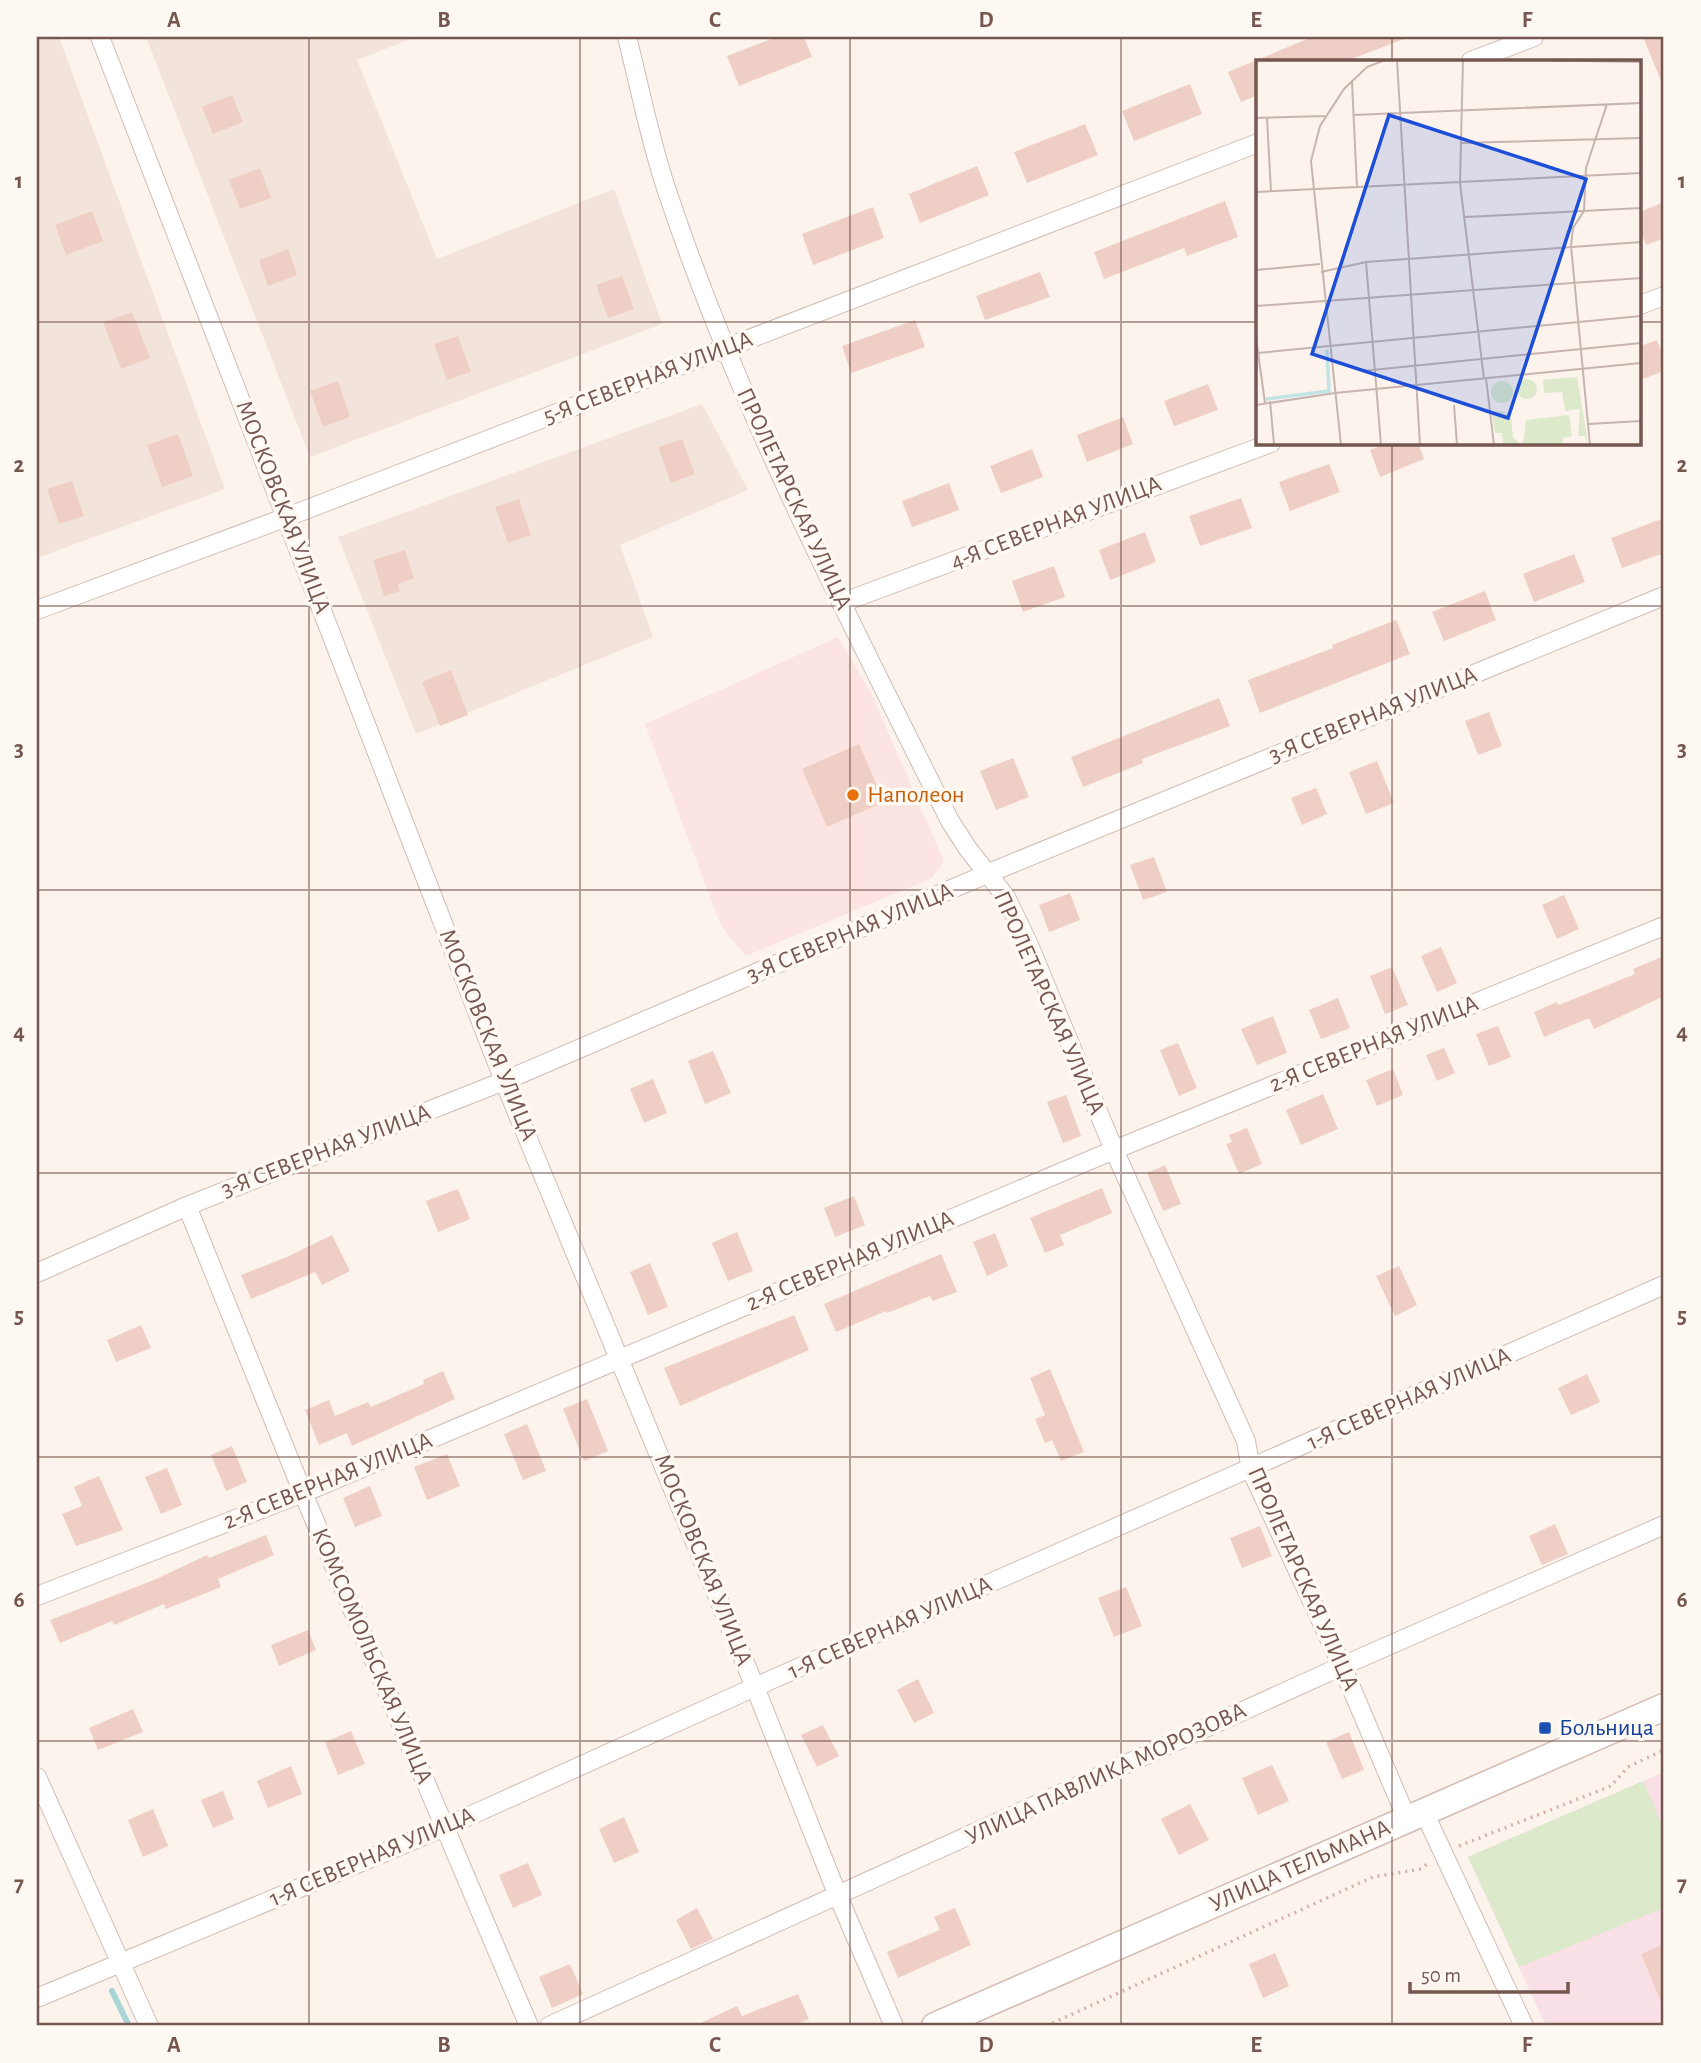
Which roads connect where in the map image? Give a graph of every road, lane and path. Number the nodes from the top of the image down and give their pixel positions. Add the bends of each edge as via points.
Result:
1 (100, 37) edge
2 (627, 37) edge
3 (1534, 37) edge
4 (1474, 60) edge
5 (1256, 144) edge
6 (1664, 296) edge
7 (1642, 304) edge
8 (725, 348) junction
9 (1268, 444) edge
10 (287, 517) junction
11 (1664, 596) edge
12 (841, 603) junction
13 (37, 610) edge
14 (989, 873) junction
15 (1664, 926) edge
16 (505, 1081) junction
17 (1114, 1150) junction
18 (187, 1206) junction
19 (37, 1273) edge
20 (1664, 1285) edge
21 (620, 1358) junction
22 (1251, 1469) junction
23 (303, 1493) junction
24 (1664, 1525) edge
25 (37, 1596) edge
26 (1342, 1666) junction
27 (755, 1687) junction
28 (1664, 1707) edge
29 (1664, 1750) edge
30 (37, 1777) edge
31 (1415, 1815) junction
32 (445, 1827) junction
33 (1443, 1852) junction
34 (838, 1896) junction
35 (120, 1962) junction
36 (37, 1998) edge
37 (149, 2026) edge
38 (529, 2026) edge
39 (549, 2026) edge
40 (894, 2026) edge
41 (935, 2026) edge
42 (1046, 2026) edge
43 (1524, 2026) edge

1 - 10 street, МОСКОВСКАЯ УЛИЦА
2 - 8 street, ПРОЛЕТАРСКАЯ УЛИЦА via 666,190
3 - 4 street
5 - 8 street, 5-Я СЕВЕРНАЯ УЛИЦА
6 - 7 street
8 - 10 street, 5-Я СЕВЕРНАЯ УЛИЦА
8 - 12 street, ПРОЛЕТАРСКАЯ УЛИЦА via 773,462
9 - 12 street, 4-Я СЕВЕРНАЯ УЛИЦА
10 - 13 street, 5-Я СЕВЕРНАЯ УЛИЦА
10 - 16 street, МОСКОВСКАЯ УЛИЦА
11 - 14 street, 3-Я СЕВЕРНАЯ УЛИЦА
12 - 14 street, ПРОЛЕТАРСКАЯ УЛИЦА via 950,821
14 - 16 street, 3-Я СЕВЕРНАЯ УЛИЦА
14 - 17 street, ПРОЛЕТАРСКАЯ УЛИЦА via 1029,945
15 - 17 street, 2-Я СЕВЕРНАЯ УЛИЦА
16 - 18 street, 3-Я СЕВЕРНАЯ УЛИЦА
16 - 21 street, МОСКОВСКАЯ УЛИЦА
17 - 21 street, 2-Я СЕВЕРНАЯ УЛИЦА
17 - 22 street, ПРОЛЕТАРСКАЯ УЛИЦА via 1246,1441
18 - 19 street, 3-Я СЕВЕРНАЯ УЛИЦА
18 - 23 street, КОМСОМОЛЬСКАЯ УЛИЦА
20 - 22 street, 1-Я СЕВЕРНАЯ УЛИЦА
21 - 23 street, 2-Я СЕВЕРНАЯ УЛИЦА
21 - 27 street, МОСКОВСКАЯ УЛИЦА
22 - 26 street, ПРОЛЕТАРСКАЯ УЛИЦА
22 - 27 street, 1-Я СЕВЕРНАЯ УЛИЦА
23 - 25 street, 2-Я СЕВЕРНАЯ УЛИЦА
23 - 32 street, КОМСОМОЛЬСКАЯ УЛИЦА
24 - 26 street, УЛИЦА ПАВЛИКА МОРОЗОВА
26 - 31 street, ПРОЛЕТАРСКАЯ УЛИЦА
26 - 34 street, УЛИЦА ПАВЛИКА МОРОЗОВА
27 - 32 street, 1-Я СЕВЕРНАЯ УЛИЦА
27 - 34 street, МОСКОВСКАЯ УЛИЦА
28 - 31 street, УЛИЦА ТЕЛЬМАНА
29 - 33 path via 1628,1767 1611,1786
30 - 35 street
31 - 33 street, ПРОЛЕТАРСКАЯ УЛИЦА
31 - 41 street, УЛИЦА ТЕЛЬМАНА
32 - 35 street, 1-Я СЕВЕРНАЯ УЛИЦА
32 - 38 street, КОМСОМОЛЬСКАЯ УЛИЦА
33 - 42 path via 1421,1869 1373,1877
33 - 43 street, ПРОЛЕТАРСКАЯ УЛИЦА
34 - 39 street, УЛИЦА ПАВЛИКА МОРОЗОВА
34 - 40 street, МОСКОВСКАЯ УЛИЦА
35 - 36 street, 1-Я СЕВЕРНАЯ УЛИЦА
35 - 37 street

